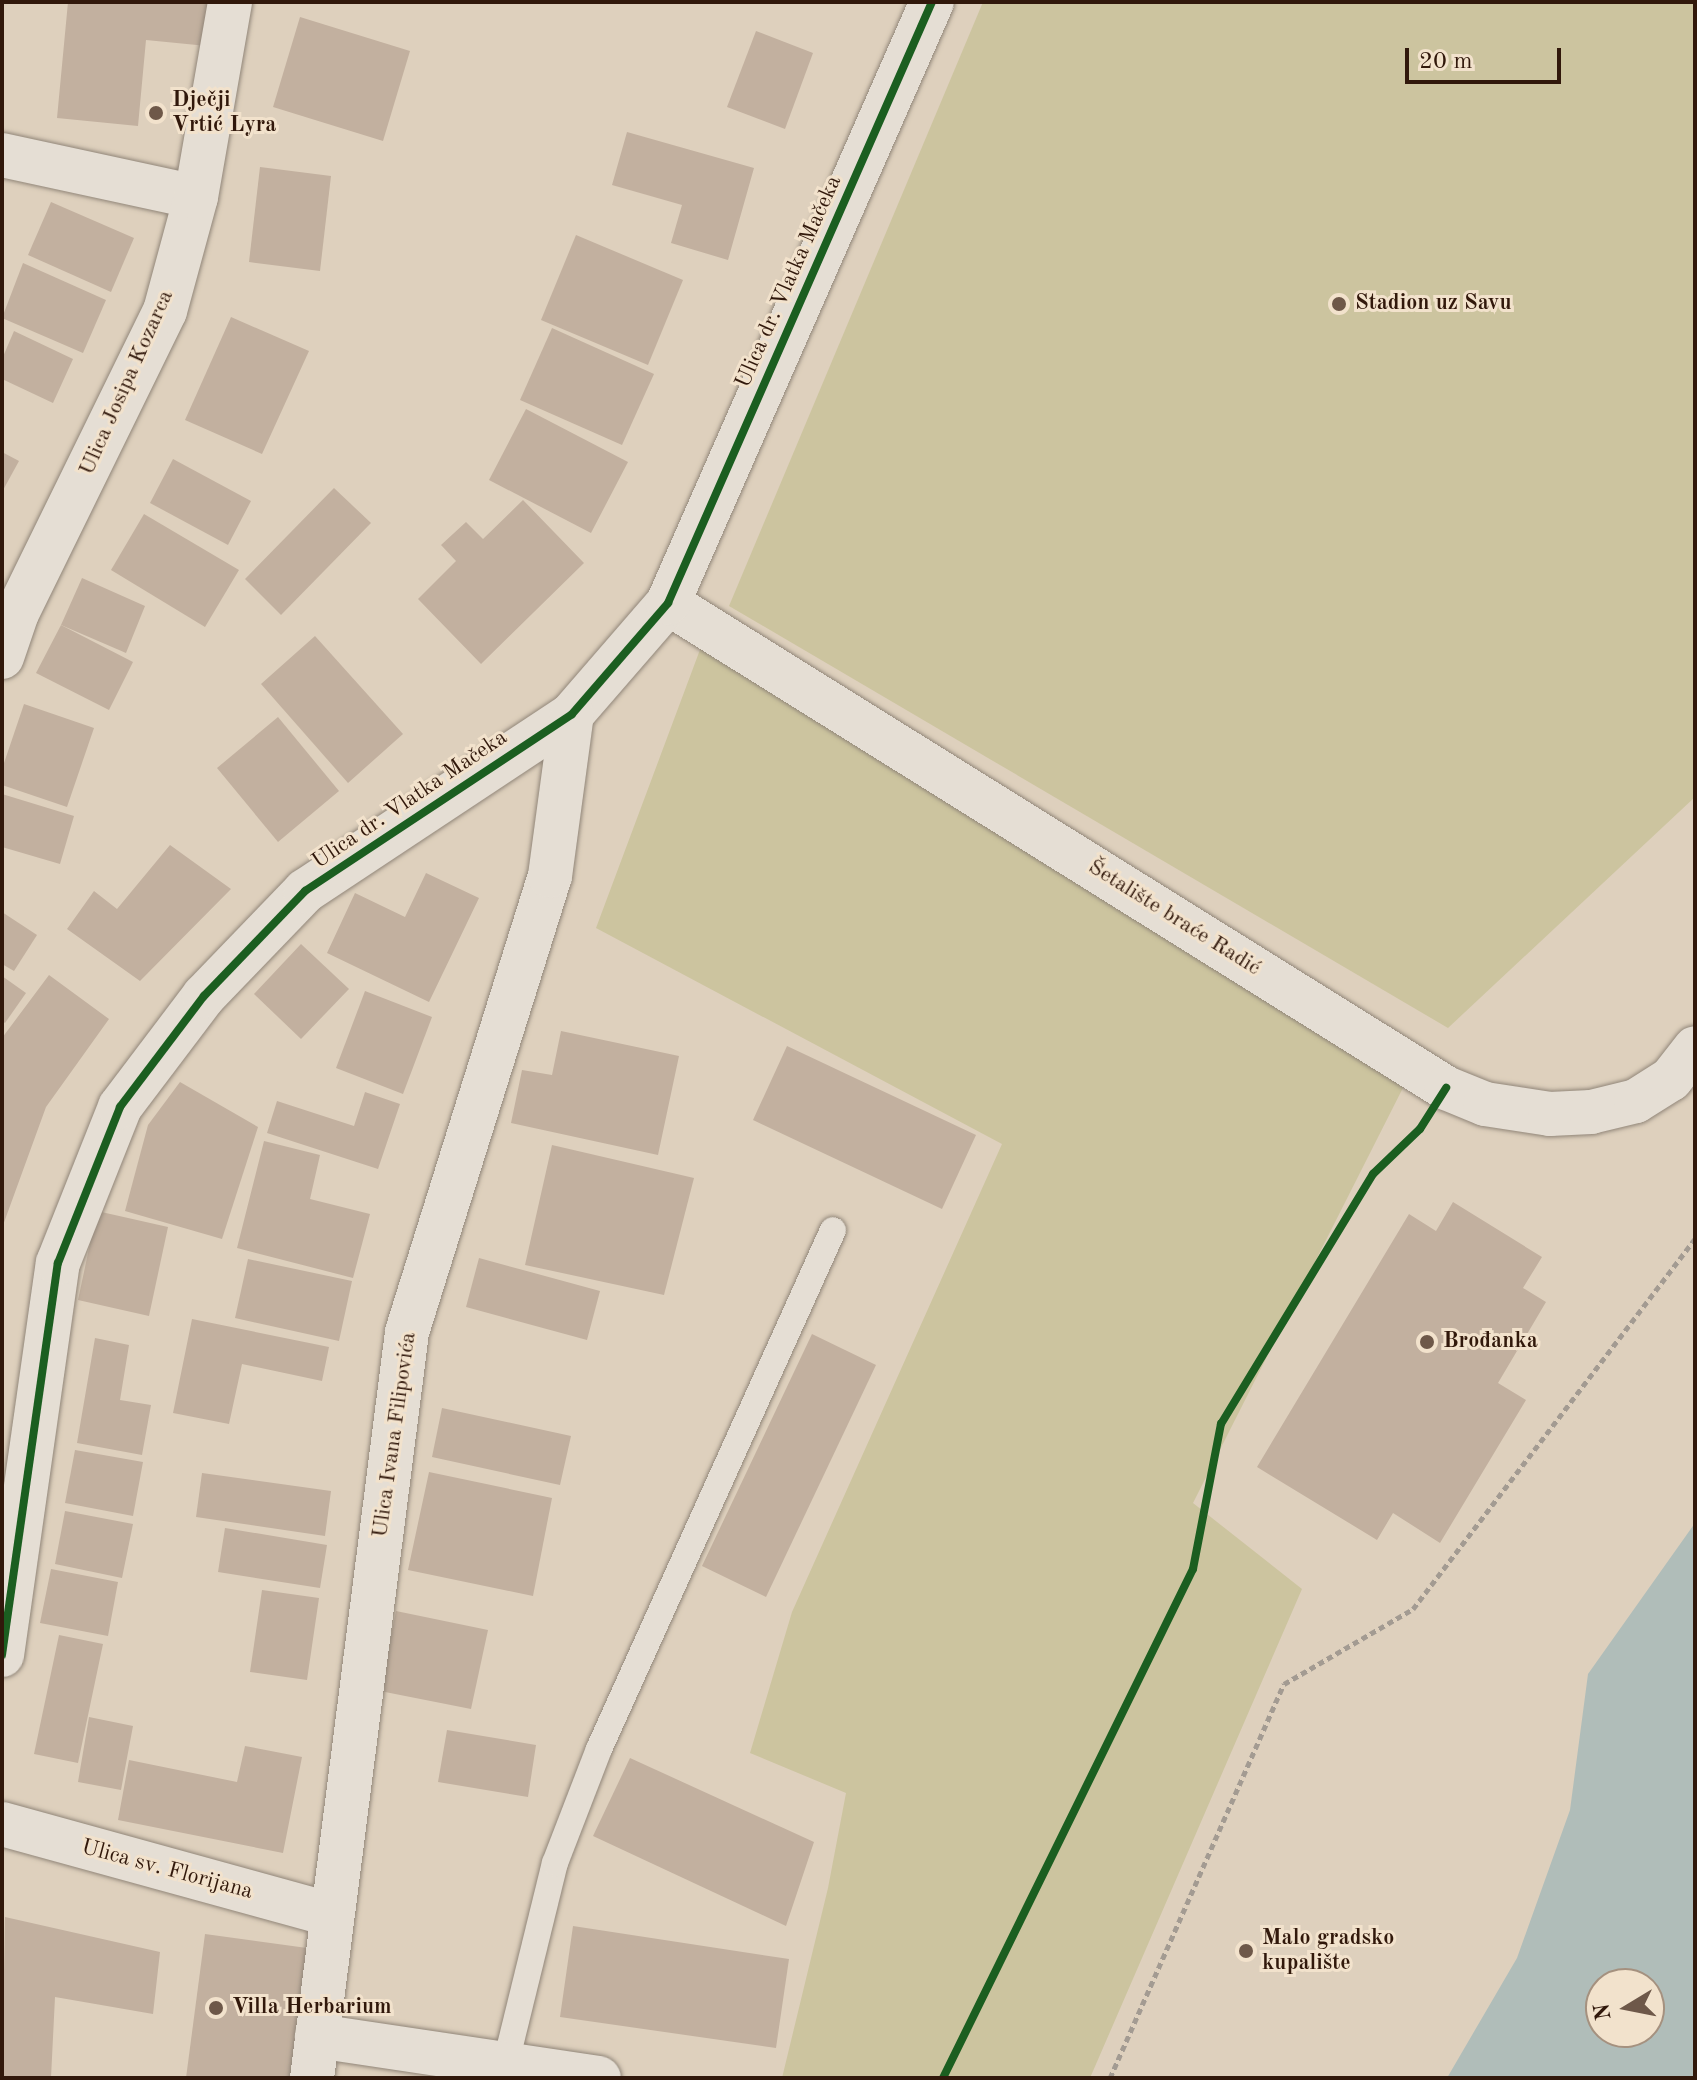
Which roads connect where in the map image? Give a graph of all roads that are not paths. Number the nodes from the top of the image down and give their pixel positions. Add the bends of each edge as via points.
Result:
1 (230, 2) edge
2 (932, 2) edge
3 (2, 155) edge
4 (196, 197) junction
5 (668, 603) junction
6 (2, 657) edge
7 (572, 714) junction
8 (1695, 1048) edge
9 (833, 1230) dead end
10 (2, 1655) edge
11 (2, 1824) edge
12 (332, 1915) junction
13 (315, 2057) edge
14 (506, 2062) junction
15 (599, 2078) edge

1 - 4 street, Ulica Josipa Kozarca
2 - 5 street, Ulica dr. Vlatka Mačeka
3 - 4 street
4 - 6 street, Ulica Josipa Kozarca via 165,311 17,613
5 - 7 street, Ulica dr. Vlatka Mačeka
5 - 8 street, Šetalište braće Radić via 1446,1088 1485,1104 1550,1114 1591,1112 1636,1101 1671,1079
7 - 10 street, Ulica dr. Vlatka Mačeka via 305,891 204,996 120,1107 58,1263
7 - 12 street, Ulica Ivana Filipovića via 550,876 407,1332
9 - 14 lane via 594,1763 555,1863
11 - 12 street, Ulica sv. Florijana
12 - 13 street, Ulica Ivana Filipovića
13 - 14 street
14 - 15 street

